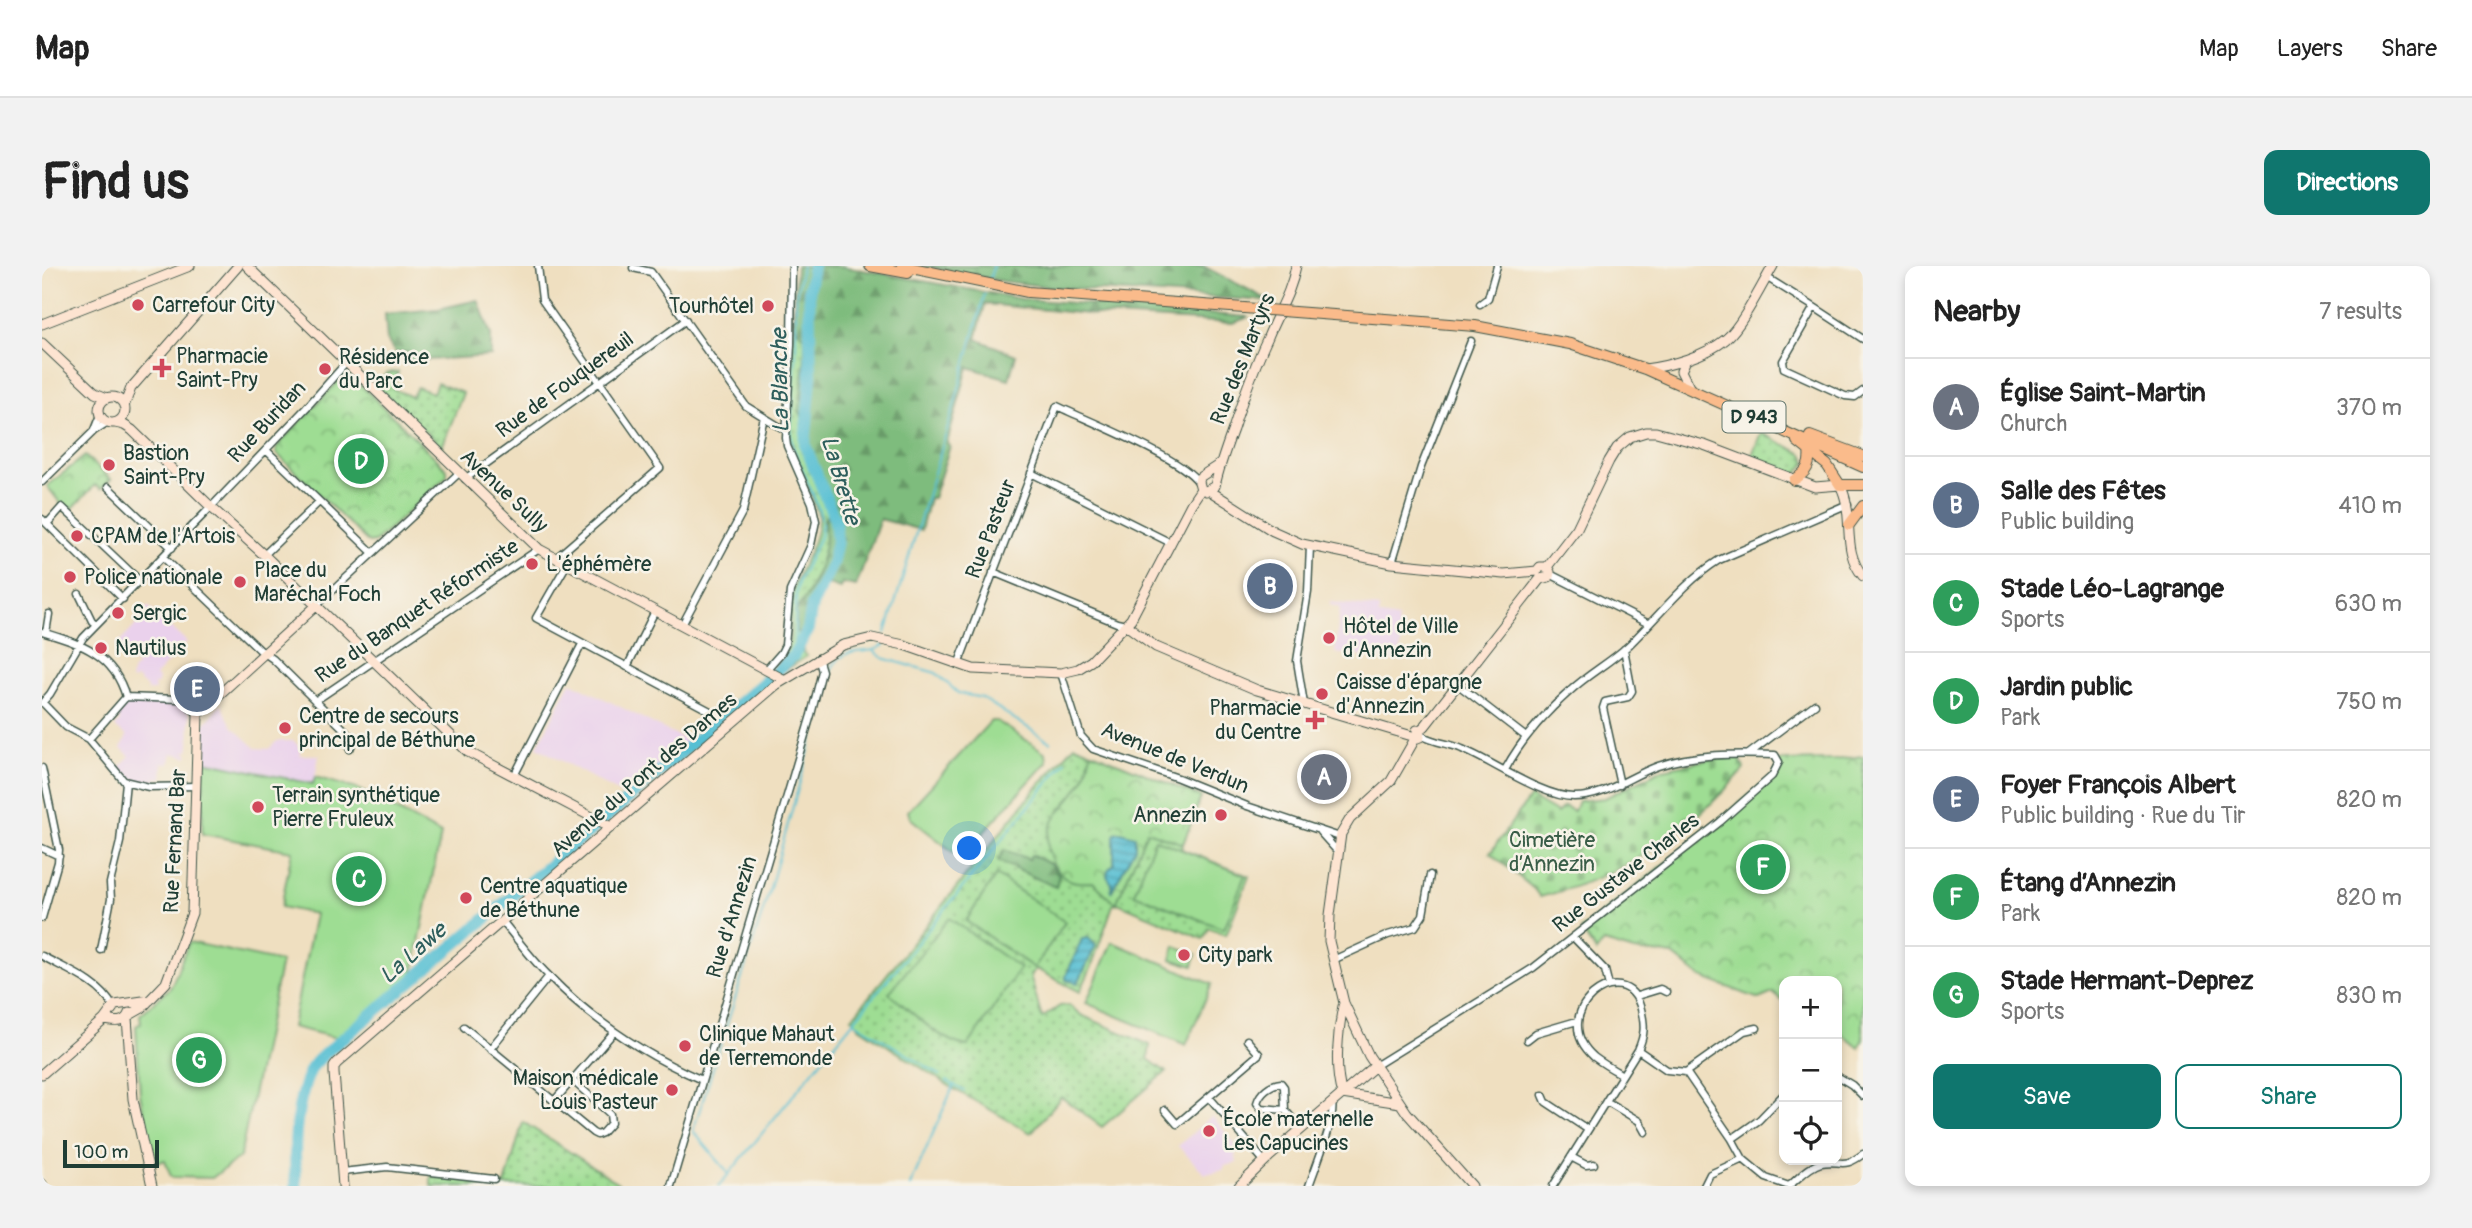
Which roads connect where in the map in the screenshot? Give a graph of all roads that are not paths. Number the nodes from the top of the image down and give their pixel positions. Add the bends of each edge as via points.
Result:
1 (190, 266) edge
2 (238, 266) edge
3 (247, 266) edge
4 (538, 266) edge
5 (870, 266) edge
6 (902, 266) edge
7 (1296, 266) edge
8 (1497, 266) edge
9 (1773, 266) edge
10 (792, 267) edge
11 (633, 268) dead end
12 (227, 272) edge
13 (1766, 277) junction
14 (961, 280) junction
15 (1480, 304) dead end
16 (1814, 307) junction
17 (686, 320) junction
18 (42, 324) edge
19 (1863, 339) edge
20 (1471, 341) dead end
21 (42, 343) edge
22 (1688, 358) junction
23 (345, 363) junction
24 (1644, 369) junction
25 (601, 382) junction
26 (131, 388) junction
27 (1690, 389) junction
28 (1863, 391) edge
29 (94, 393) junction
30 (111, 398) junction
31 (124, 410) junction
32 (99, 412) junction
33 (764, 417) junction
34 (111, 423) junction
35 (132, 430) junction
36 (785, 430) junction
37 (93, 431) junction
38 (1789, 434) junction
39 (266, 450) junction
40 (1808, 450) junction
41 (1863, 456) edge
42 (1863, 467) edge
43 (1031, 473) junction
44 (462, 476) junction
45 (1794, 480) junction
46 (1208, 481) junction
47 (42, 482) edge
48 (1840, 485) junction
49 (1863, 485) edge
50 (108, 487) dead end
51 (319, 502) junction
52 (1848, 504) junction
53 (1863, 506) edge
54 (211, 507) junction
55 (44, 521) edge
56 (1849, 525) junction
57 (1171, 543) junction
58 (1310, 546) junction
59 (172, 548) junction
60 (539, 549) junction
61 (373, 553) junction
62 (264, 555) junction
63 (163, 557) junction
64 (556, 558) junction
65 (1392, 563) junction
66 (567, 564) junction
67 (1548, 570) junction
68 (993, 572) junction
69 (1538, 575) junction
70 (1863, 576) edge
71 (140, 581) junction
72 (79, 594) dead end
73 (123, 598) junction
74 (316, 606) junction
75 (656, 611) junction
76 (49, 614) dead end
77 (96, 624) junction
78 (1649, 624) junction
79 (682, 625) junction
80 (1126, 625) junction
81 (44, 632) edge
82 (582, 644) junction
83 (78, 646) junction
84 (1623, 649) junction
85 (264, 653) junction
86 (818, 658) junction
87 (373, 662) junction
88 (958, 665) junction
89 (627, 667) junction
90 (767, 670) junction
91 (1061, 673) junction
92 (781, 678) junction
93 (1457, 684) junction
94 (126, 697) junction
95 (315, 701) junction
96 (42, 703) edge
97 (1304, 704) junction
98 (1815, 704) dead end
99 (710, 711) dead end
100 (198, 715) junction
101 (1417, 735) junction
102 (1526, 737) junction
103 (89, 738) junction
104 (350, 749) dead end
105 (1750, 753) junction
106 (42, 768) edge
107 (1505, 770) junction
108 (514, 776) junction
109 (126, 782) junction
110 (1620, 785) junction
111 (196, 786) junction
112 (609, 827) junction
113 (1320, 832) junction
114 (1339, 844) junction
115 (42, 848) edge
116 (59, 856) junction
117 (1430, 875) dead end
118 (42, 918) edge
119 (502, 921) junction
120 (1573, 937) junction
121 (102, 950) dead end
122 (42, 956) edge
123 (1333, 960) junction
124 (550, 976) junction
125 (1609, 986) junction
126 (1666, 992) dead end
127 (1637, 996) junction
128 (150, 1000) junction
129 (1344, 1003) junction
130 (115, 1007) junction
131 (123, 1019) junction
132 (104, 1020) junction
133 (1577, 1021) junction
134 (464, 1027) dead end
135 (1757, 1028) dead end
136 (614, 1032) junction
137 (1247, 1040) dead end
138 (1527, 1040) dead end
139 (490, 1049) junction
140 (1638, 1050) junction
141 (1375, 1066) junction
142 (1686, 1072) junction
143 (42, 1074) edge
144 (1621, 1074) junction
145 (1842, 1079) edge
146 (572, 1080) junction
147 (702, 1080) junction
148 (1391, 1091) junction
149 (1342, 1094) junction
150 (1543, 1095) dead end
151 (1863, 1096) edge
152 (1209, 1097) junction
153 (1779, 1099) edge
154 (1387, 1100) junction
155 (554, 1101) junction
156 (1605, 1101) junction
157 (1332, 1102) junction
158 (1399, 1103) junction
159 (1165, 1110) dead end
160 (1285, 1110) junction
161 (1301, 1129) junction
162 (1587, 1129) junction
163 (1645, 1132) dead end
164 (1732, 1139) junction
165 (1863, 1154) edge
166 (1571, 1157) junction
167 (1743, 1159) junction
168 (1264, 1161) junction
169 (1594, 1164) dead end
170 (342, 1172) junction
171 (494, 1178) dead end
172 (152, 1186) edge
173 (343, 1186) edge
174 (671, 1186) edge
175 (1239, 1186) edge
176 (1309, 1186) edge
177 (1472, 1186) edge
178 (1553, 1186) edge
179 (1704, 1186) edge
180 (1789, 1186) edge

1 - 18 street
2 - 12 street
3 - 23 street, Avenue Sully
4 - 25 street via 542,300
5 - 14 main road, D 943
6 - 14 main road, D 943
7 - 46 street, Rue des Martyrs via 1293,285 1255,366 1220,464
8 - 15 street via 1488,298
9 - 13 street
10 - 36 street
11 - 17 street via 651,272
12 - 26 street
13 - 16 street
13 - 22 street via 1733,331 1720,343
14 - 24 main road, D 943, bridge via 1028,292 1475,326 1570,344
16 - 19 street
16 - 28 street via 1783,361 1784,368 1845,397
17 - 25 street, Rue de Fouquereuil
17 - 33 street via 746,406
20 - 65 street via 1421,467
21 - 29 street
22 - 24 street
22 - 27 street via 1680,368
23 - 39 street, Rue Buridan
23 - 44 street, Avenue Sully
24 - 27 main road, D 943
25 - 44 street, Rue de Fouquereuil
25 - 64 street via 660,470
26 - 30 street
26 - 31 street
27 - 38 main road, D 943
29 - 30 street
29 - 32 street
30 - 31 street
30 - 32 street via 102,402
31 - 34 street via 121,419
31 - 35 street
32 - 34 street
32 - 37 street
33 - 36 street
33 - 79 street via 743,511
34 - 35 street
34 - 37 street
35 - 54 street
36 - 90 street via 787,446 814,509 815,528 790,591 785,645
37 - 47 street
38 - 40 main road
38 - 41 main road via 1799,432
38 - 42 main road, D 943
39 - 51 street
39 - 54 street, Rue Buridan
40 - 45 main road via 1806,472
40 - 48 main road via 1827,465
43 - 46 street, Rue Pasteur via 1057,406
43 - 57 street
43 - 68 street, Rue Pasteur
44 - 60 street, Avenue Sully
44 - 61 street, Rue de Fouquereuil
45 - 48 street via 1815,488
45 - 67 street via 1656,432 1630,437 1609,461 1577,528
46 - 57 street, Rue des Martyrs
46 - 58 street via 1224,499 1273,531
48 - 49 main road
48 - 52 street
50 - 59 street
51 - 61 street
51 - 62 street
52 - 56 street
52 - 78 street via 1719,560 1701,571
53 - 56 main road
54 - 59 street, Rue Buridan
54 - 62 street
55 - 71 street via 62,508
55 - 73 street
56 - 70 street via 1851,558
57 - 80 street, Rue des Martyrs
58 - 65 street
58 - 97 street via 1297,660
59 - 63 street, Rue Buridan
60 - 64 street, Avenue Sully
60 - 87 street, Rue du Banquet Réformiste
61 - 74 street, Rue de Fouquereuil
62 - 74 street
63 - 71 street, Rue Buridan
63 - 85 street
64 - 66 street, Avenue Sully
65 - 69 street
66 - 75 street, Avenue Sully
66 - 82 street via 536,618
67 - 69 street via 1542,566
67 - 78 street
68 - 80 street
68 - 88 street, Rue Pasteur
69 - 93 street
71 - 73 street, Rue Buridan
72 - 77 street
73 - 77 street, Rue Buridan
74 - 85 street
74 - 87 street
75 - 79 street, Avenue Sully
75 - 89 street
76 - 81 street
77 - 83 street, Rue Buridan
78 - 84 street
79 - 90 street, Avenue Sully
80 - 91 street, Rue des Martyrs via 1091,661
80 - 97 street via 1156,647 1257,690
81 - 83 street
82 - 89 street
82 - 108 street
83 - 94 street via 85,646 112,667
83 - 96 street, Rue Buridan
84 - 102 street via 1570,691
84 - 110 street via 1632,691 1628,697 1605,702 1603,708
85 - 95 street
85 - 100 street
86 - 88 street, Avenue du Pont des Dames via 843,645 872,638
86 - 92 street, Avenue du Pont des Dames
86 - 147 street, Rue d'Annezin via 822,671 811,715
87 - 95 street, Rue du Banquet Réformiste
87 - 108 street via 468,752
88 - 91 street, Avenue du Pont des Dames
89 - 99 street
90 - 92 street, Avenue Sully
91 - 113 street, Avenue de Verdun via 1081,736 1093,749
92 - 112 street, Avenue du Pont des Dames
93 - 101 street
93 - 102 street
94 - 100 street via 177,699
94 - 103 street
95 - 104 street via 355,740
96 - 103 street via 66,727
97 - 101 street
98 - 105 street
100 - 111 street, Rue Fernand Bar
101 - 107 street via 1460,748
101 - 114 street via 1391,781 1350,819
102 - 107 street
103 - 109 street
105 - 110 street via 1689,757
105 - 120 street, Rue Gustave Charles via 1775,755 1779,761 1772,776
106 - 116 street
107 - 110 street via 1570,797
108 - 112 street
109 - 111 street via 149,787
109 - 121 street
111 - 128 street, Rue Fernand Bar via 193,909 172,971
112 - 119 street, Avenue du Pont des Dames
113 - 114 street, Avenue de Verdun
113 - 114 street, Avenue de Verdun
114 - 123 street via 1328,933
115 - 116 street
116 - 118 street
117 - 123 street via 1423,915 1415,927
119 - 124 street
119 - 170 street, Avenue du Pont des Dames via 334,1067
120 - 125 street via 1605,970
120 - 141 street, Rue Gustave Charles via 1523,974
122 - 130 street via 97,989
123 - 129 street
124 - 136 street
124 - 139 street
125 - 127 street via 1627,987
125 - 133 street via 1595,991
126 - 127 street via 1660,989
127 - 140 street via 1645,1026
128 - 130 street
128 - 131 street, Rue Fernand Bar
129 - 141 street
129 - 149 street via 1339,1044
130 - 131 street via 111,1016
130 - 131 street via 127,1008
130 - 132 street
131 - 132 street
131 - 172 street via 133,1099
132 - 143 street
133 - 138 street via 1536,1032
133 - 144 street via 1584,1045
134 - 139 street
135 - 142 street via 1744,1031
136 - 146 street
136 - 147 street
137 - 152 street via 1259,1054
139 - 155 street
140 - 142 street via 1667,1070
140 - 144 street
141 - 148 street
141 - 149 street
142 - 164 street
144 - 156 street
145 - 151 street
146 - 155 street
146 - 155 street via 610,1114 607,1128 593,1133
147 - 174 street, Rue d'Annezin
148 - 154 street
148 - 158 street
149 - 154 street
149 - 157 street
150 - 162 street via 1545,1102
152 - 159 street via 1177,1124
152 - 168 street
153 - 164 street
154 - 158 street
156 - 162 street
156 - 163 street via 1639,1121
157 - 161 street
157 - 176 street via 1331,1119
158 - 177 street
160 - 160 street via 1281,1083 1273,1084 1256,1103 1261,1108
160 - 161 street
161 - 168 street
162 - 166 street
164 - 167 street
165 - 180 street via 1852,1162 1811,1168
166 - 169 street
166 - 178 street
167 - 179 street via 1710,1174
167 - 180 street via 1766,1178
168 - 175 street
170 - 171 street via 387,1167
170 - 173 street, Avenue du Pont des Dames

